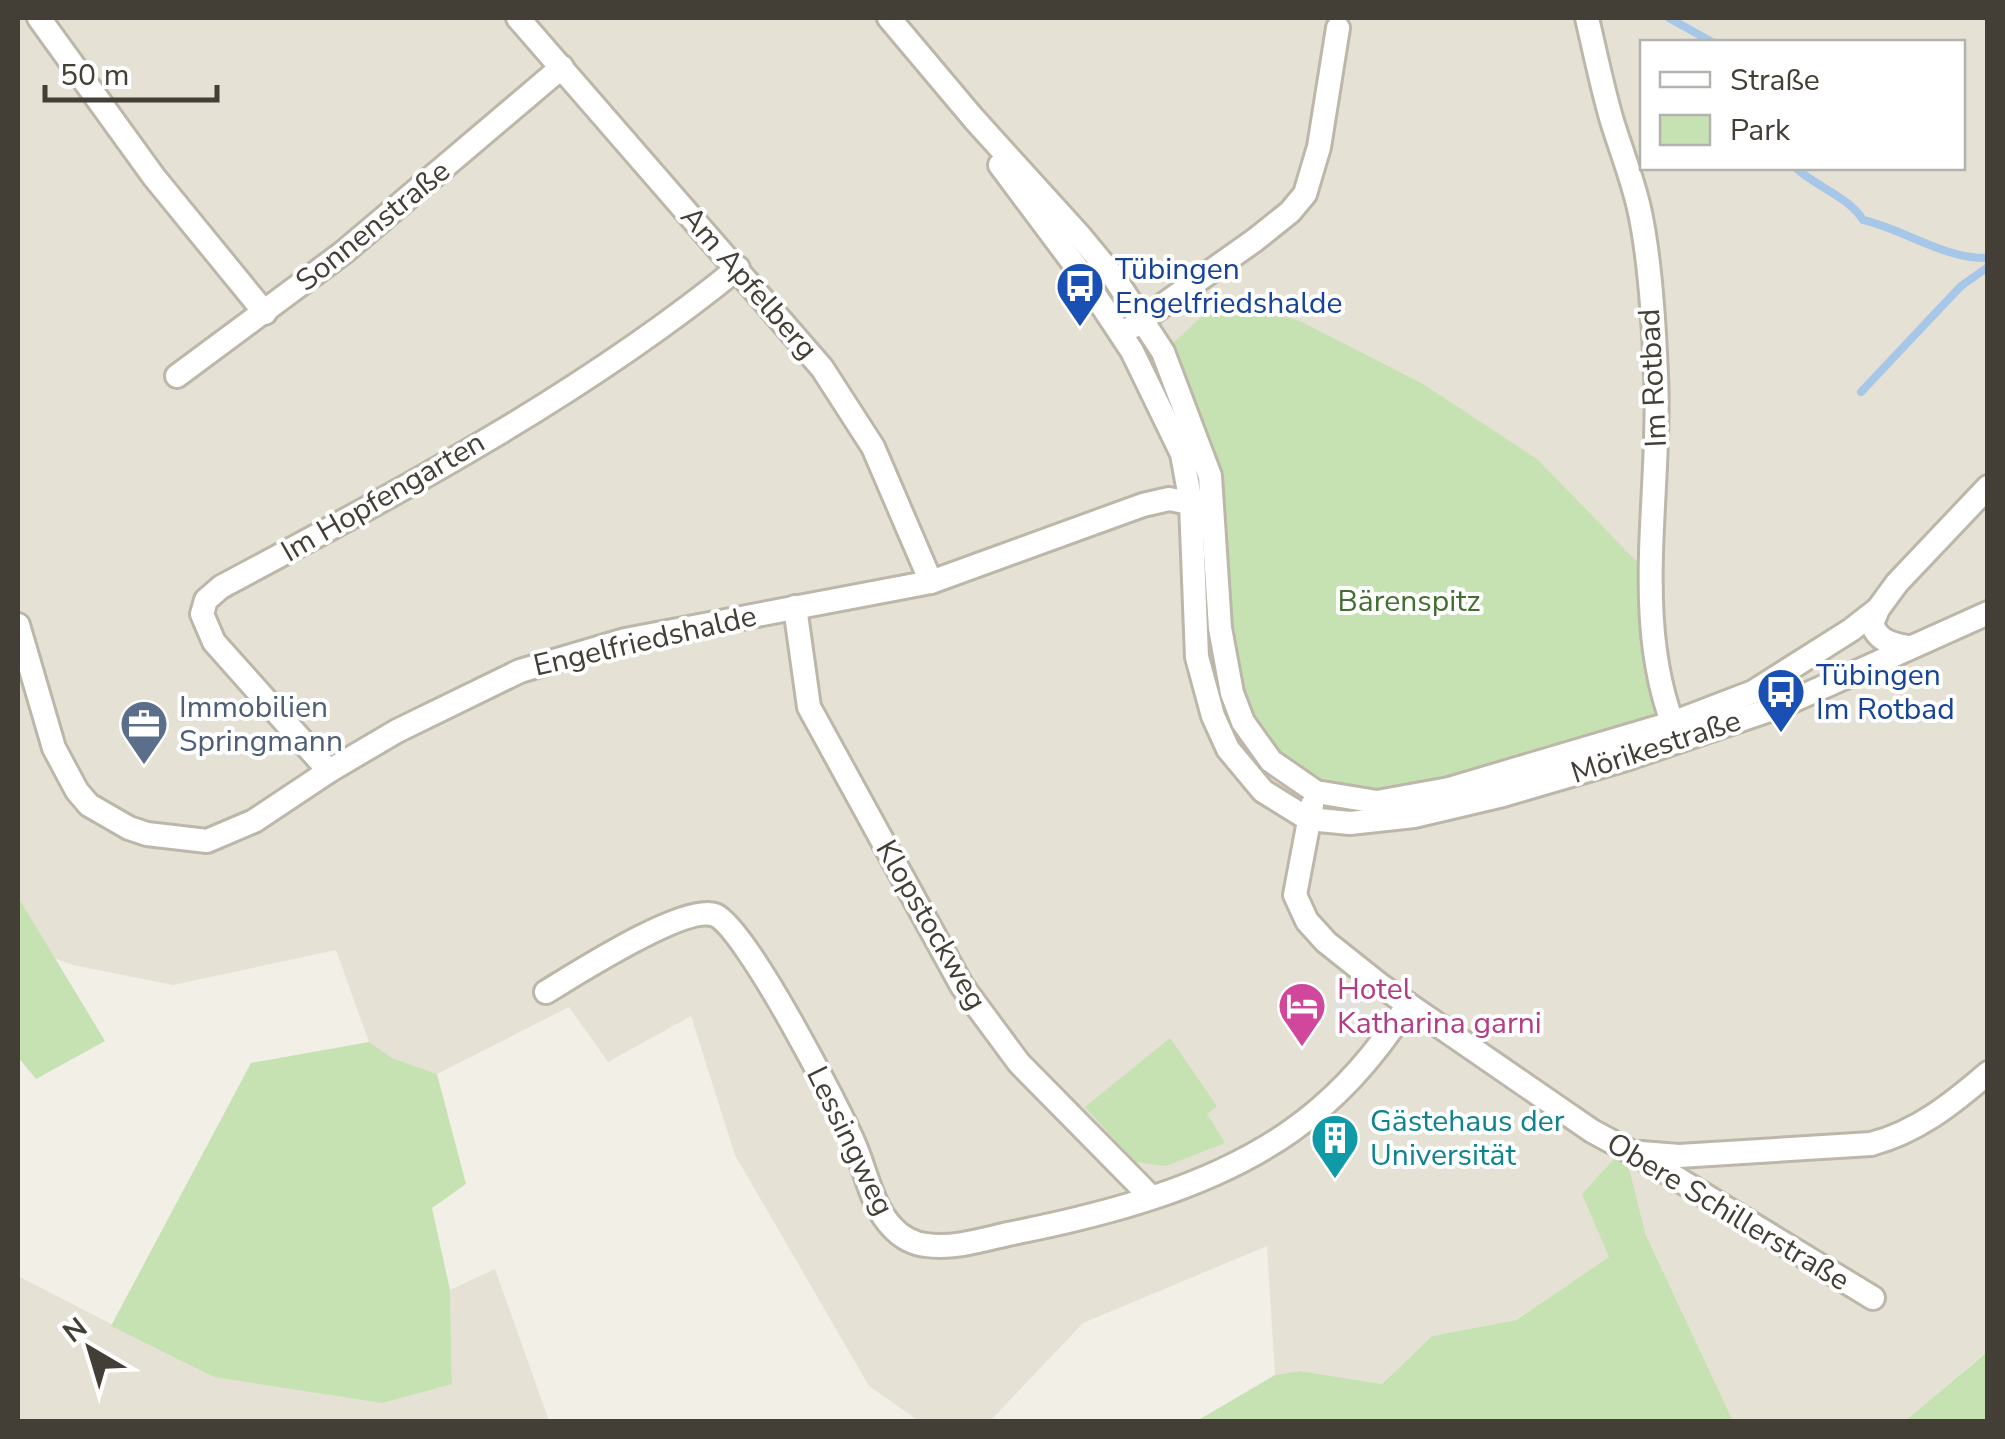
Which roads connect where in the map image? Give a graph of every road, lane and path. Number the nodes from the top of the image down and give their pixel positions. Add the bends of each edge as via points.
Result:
1 (39, 18) edge
2 (518, 18) edge
3 (889, 18) edge
4 (1586, 18) edge
5 (1338, 28) dead end
6 (562, 68) junction
7 (974, 118) junction
8 (738, 268) junction
9 (265, 313) junction
10 (1143, 320) junction
11 (1120, 334) junction
12 (177, 376) dead end
13 (1988, 486) edge
14 (1202, 506) junction
15 (931, 582) junction
16 (795, 606) junction
17 (1878, 608) junction
18 (1988, 613) edge
19 (18, 625) edge
20 (1908, 648) junction
21 (1676, 732) junction
22 (329, 771) junction
23 (1316, 792) junction
24 (1308, 819) junction
25 (546, 992) dead end
26 (1408, 1004) junction
27 (1988, 1074) edge
28 (1624, 1148) junction
29 (1151, 1197) junction
30 (1873, 1298) dead end

1 - 9 street via 154,177
2 - 6 street, Am Apfelberg
3 - 7 street
4 - 21 street, Im Rotbad via 1640,211 1646,257 1656,373 1652,618 1660,685
5 - 10 street via 1305,194 1278,222
6 - 8 street, Am Apfelberg
6 - 9 street, Sonnenstraße
7 - 10 street via 1080,236
7 - 11 street via 1002,169
8 - 15 street, Am Apfelberg via 848,406
8 - 22 street, Im Hopfengarten via 673,320 566,389 206,600 202,614 214,642
9 - 12 street, Sonnenstraße
10 - 11 street
10 - 14 street via 1202,447 1211,485
11 - 14 street
13 - 17 street
14 - 15 street, Engelfriedshalde via 1169,499 1144,505
14 - 23 street via 1232,693 1243,722 1271,761
14 - 24 street via 1197,658 1213,716 1228,749 1263,791
15 - 16 street, Engelfriedshalde
16 - 22 street, Engelfriedshalde via 547,662 471,693
16 - 29 street, Klopstockweg via 809,708 962,986 1019,1063
17 - 20 street via 1876,633
17 - 21 street via 1753,692
18 - 20 street, Mörikestraße
19 - 22 street, Engelfriedshalde via 67,774 89,805 130,828 207,841 254,821
20 - 21 street, Mörikestraße via 1781,706
21 - 23 street, Mörikestraße via 1399,800
21 - 24 street, Mörikestraße via 1503,795 1414,816 1350,823
23 - 24 street, Obere Schillerstraße
24 - 26 street, Obere Schillerstraße via 1296,877 1299,908 1326,942
25 - 29 street, Lessingweg via 654,931 711,913 741,939 834,1102 877,1202 892,1228 912,1242 979,1240
26 - 28 street, Obere Schillerstraße
26 - 29 street, Lessingweg via 1346,1084 1290,1132
27 - 28 street via 1920,1126 1871,1144 1680,1156
28 - 30 street, Obere Schillerstraße

